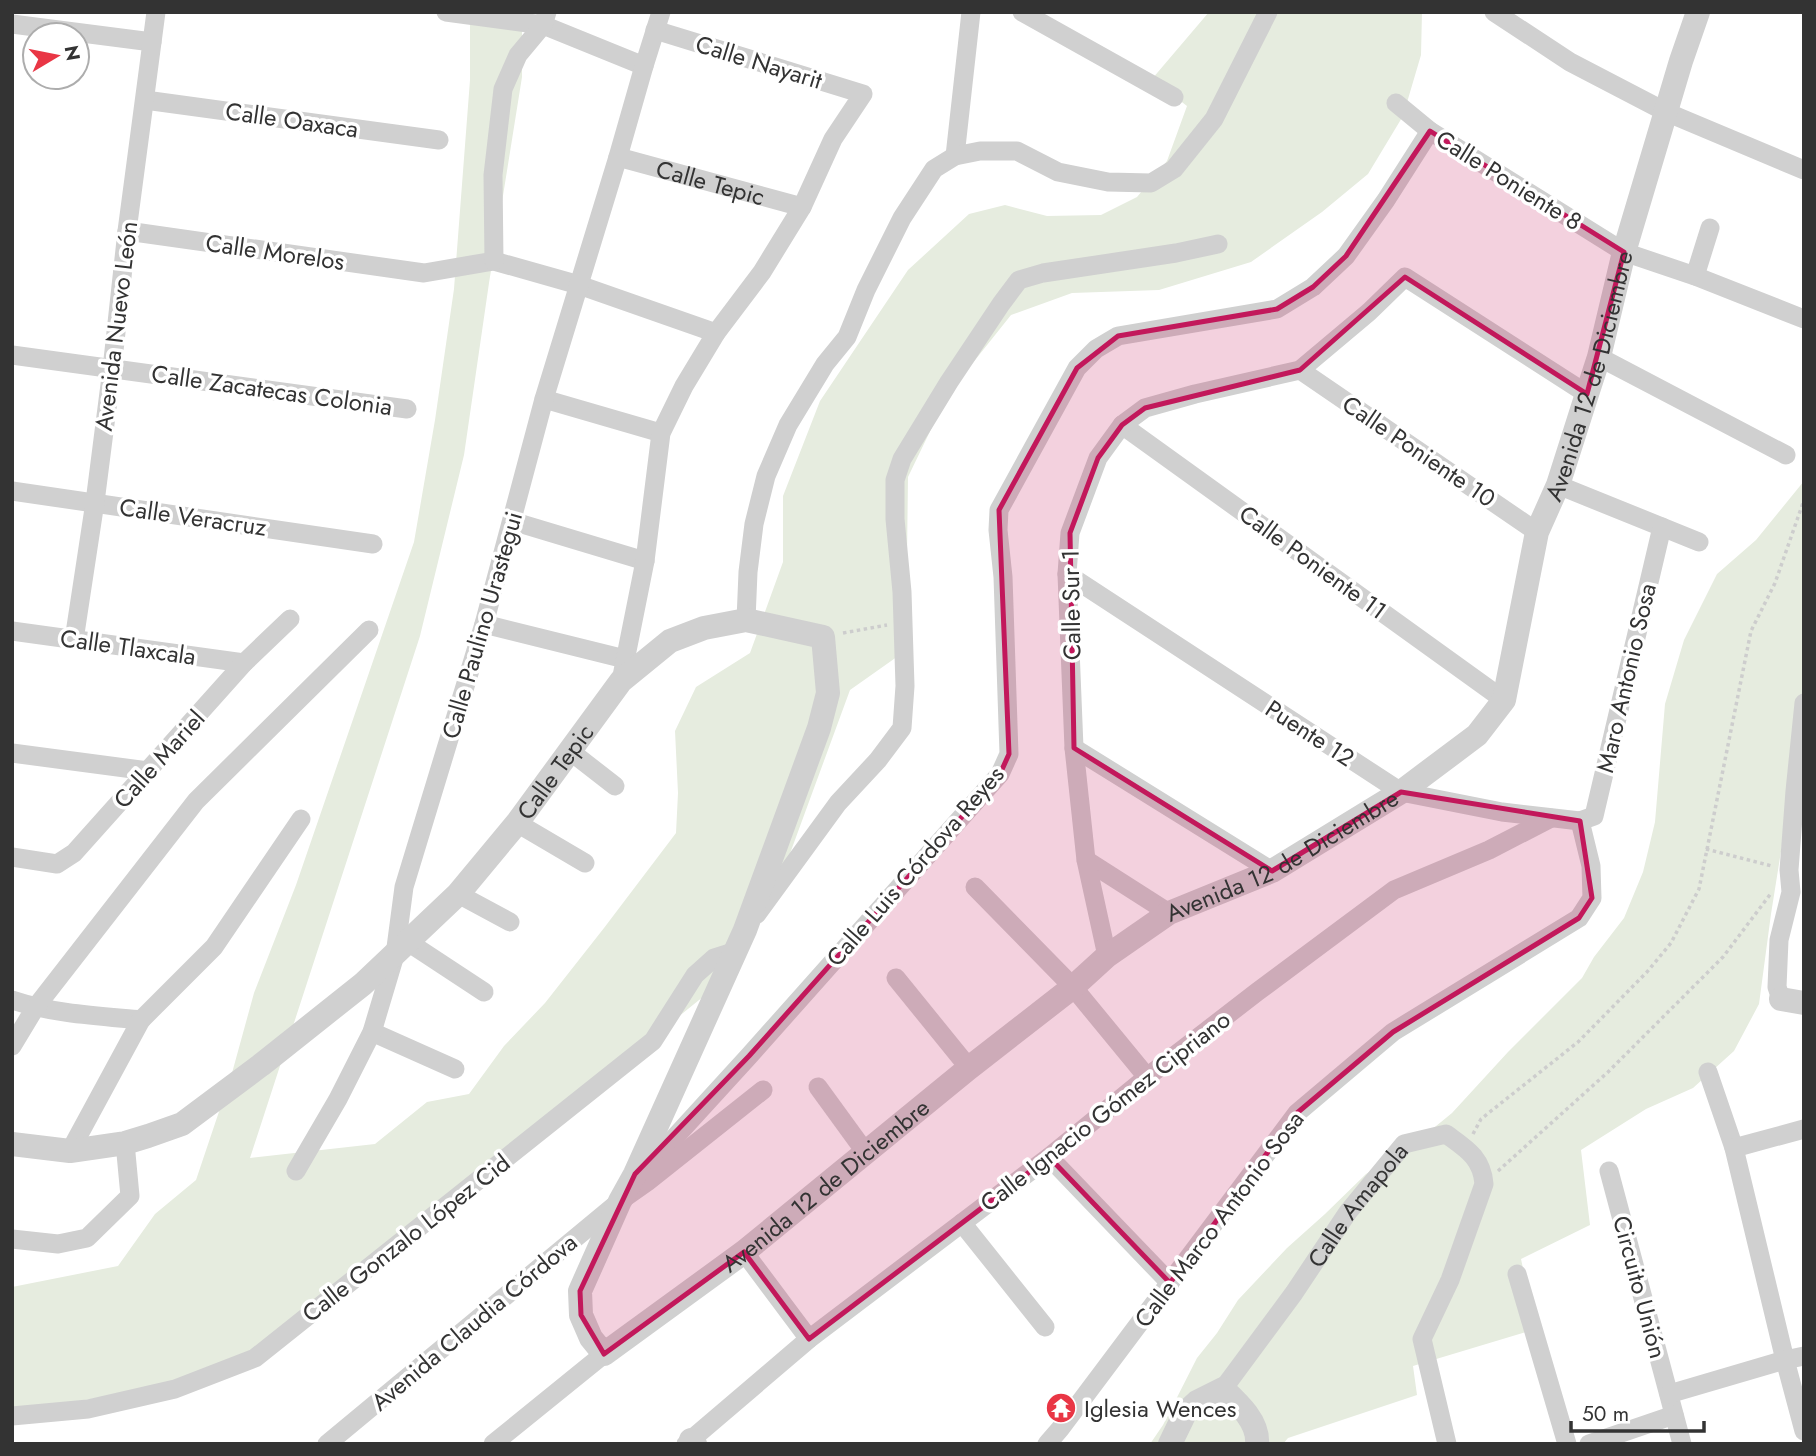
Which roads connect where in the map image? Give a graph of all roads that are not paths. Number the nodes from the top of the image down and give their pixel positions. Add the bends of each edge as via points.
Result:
1 (156, 12) edge
2 (446, 12) edge
3 (971, 12) edge
4 (1022, 12) edge
5 (1268, 12) edge
6 (1494, 12) edge
7 (1698, 12) edge
8 (545, 19) edge
9 (658, 21) edge
10 (12, 24) edge
11 (152, 42) junction
12 (643, 66) junction
13 (863, 94) joint
14 (1174, 97) dead end
15 (145, 100) junction
16 (1396, 103) dead end
17 (1666, 112) junction
18 (1430, 131) junction
19 (439, 140) dead end
20 (955, 156) junction
21 (618, 157) junction
22 (1804, 170) edge
23 (802, 207) junction
24 (1710, 228) dead end
25 (127, 231) junction
26 (1218, 244) dead end
27 (1625, 252) junction
28 (494, 261) junction
29 (1695, 276) junction
30 (579, 285) junction
31 (1804, 319) edge
32 (716, 332) junction
33 (12, 355) edge
34 (1599, 357) junction
35 (112, 369) junction
36 (1300, 370) junction
37 (1587, 394) junction
38 (544, 399) junction
39 (407, 409) dead end
40 (1122, 425) junction
41 (661, 433) junction
42 (1786, 454) dead end
43 (1558, 485) junction
44 (12, 491) edge
45 (95, 502) junction
46 (512, 521) junction
47 (1662, 527) junction
48 (1537, 532) junction
49 (1699, 542) dead end
50 (373, 544) dead end
51 (645, 561) junction
52 (1067, 574) junction
53 (290, 619) dead end
54 (754, 622) junction
55 (484, 624) junction
56 (369, 630) dead end
57 (12, 631) edge
58 (74, 640) junction
59 (244, 663) junction
60 (623, 670) junction
61 (1504, 700) junction
62 (1804, 703) edge
63 (1074, 748) junction
64 (570, 751) junction
65 (12, 753) edge
66 (148, 771) junction
67 (615, 786) dead end
68 (1401, 792) junction
69 (1551, 818) junction
70 (301, 819) dead end
71 (1580, 821) junction
72 (517, 823) junction
73 (12, 858) edge
74 (1086, 860) junction
75 (585, 863) dead end
76 (1272, 871) junction
77 (975, 887) dead end
78 (458, 894) junction
79 (1797, 894) edge
80 (1169, 914) junction
81 (510, 922) dead end
82 (741, 940) junction
83 (402, 949) junction
84 (1107, 956) junction
85 (896, 978) dead end
86 (1073, 986) junction
87 (484, 992) dead end
88 (12, 1000) edge
89 (1793, 1001) edge
90 (35, 1008) junction
91 (141, 1020) junction
92 (372, 1032) junction
93 (12, 1046) edge
94 (969, 1068) junction
95 (455, 1069) dead end
96 (1708, 1072) dead end
97 (1147, 1077) junction
98 (818, 1087) dead end
99 (763, 1090) dead end
100 (1804, 1129) edge
101 (125, 1143) junction
102 (12, 1144) edge
103 (1734, 1148) junction
104 (71, 1151) junction
105 (866, 1153) junction
106 (1049, 1157) junction
107 (296, 1171) dead end
108 (1609, 1171) dead end
109 (641, 1178) junction
110 (620, 1201) junction
111 (962, 1223) junction
112 (12, 1239) edge
113 (744, 1252) junction
114 (1517, 1274) dead end
115 (1170, 1283) junction
116 (1045, 1327) dead end
117 (809, 1339) junction
118 (604, 1354) junction
119 (1794, 1358) edge
120 (1669, 1394) junction
121 (1236, 1403) junction
122 (1674, 1415) junction
123 (12, 1416) edge
124 (1804, 1431) edge
125 (690, 1442) edge
126 (327, 1444) edge
127 (492, 1444) edge
128 (1046, 1444) edge
129 (1170, 1444) edge
130 (1258, 1444) edge
131 (1447, 1444) edge
132 (1567, 1444) edge
133 (1589, 1444) edge
134 (1682, 1444) edge

1 - 11 street, Avenida Nuevo León
2 - 8 street
3 - 20 street
4 - 14 street
5 - 20 street via 1214,119 1174,169 1152,183 1108,182 1058,172 1017,151
6 - 17 street via 1570,62
7 - 17 street, Avenida 12 de Diciembre
8 - 12 street
8 - 28 street via 518,55 503,89 494,175
9 - 12 street, Calle Paulino Urastegui
9 - 13 street, Calle Nayarit
10 - 11 street
11 - 15 street, Avenida Nuevo León
12 - 21 street, Calle Paulino Urastegui
13 - 23 street, Calle Tepic via 833,139
15 - 19 street, Calle Oaxaca
15 - 25 street, Avenida Nuevo León
16 - 18 street, Calle Poniente 8
17 - 22 street
17 - 27 street, Avenida 12 de Diciembre
18 - 27 street, Calle Poniente 8
18 - 109 street, Calle Luis Córdova Reyes via 1346,256 1313,286 1277,309 1118,336 1076,368 999,510 1009,754 1000,774
20 - 54 street via 934,169 902,218 847,337 788,425 766,477 754,524 748,572
21 - 23 street, Calle Tepic
21 - 30 street, Calle Paulino Urastegui
23 - 32 street, Calle Tepic via 762,272
24 - 29 street
25 - 28 street, Calle Morelos via 424,273
25 - 35 street, Avenida Nuevo León
26 - 82 street, Calle Gonzalo López Cid via 1019,280 949,383 902,459 895,480 905,686 902,728 838,803
27 - 29 street, Calle Poniente 8
27 - 34 street, Avenida 12 de Diciembre
28 - 30 street
29 - 31 street, Calle Poniente 8
30 - 32 street
30 - 38 street, Calle Paulino Urastegui
32 - 41 street, Calle Tepic
33 - 35 street, Calle Zacatecas Colonia
34 - 37 street, Avenida 12 de Diciembre
34 - 42 street
35 - 39 street, Calle Zacatecas Colonia
35 - 45 street, Avenida Nuevo León
36 - 37 street, Calle Sur 1 via 1405,276
36 - 40 street, Calle Sur 1 via 1145,408
36 - 48 street, Calle Poniente 10
37 - 43 street, Avenida 12 de Diciembre
38 - 41 street
38 - 46 street, Calle Paulino Urastegui
40 - 52 street, Calle Sur 1 via 1098,458 1070,533
40 - 61 street, Calle Poniente 11
41 - 51 street, Calle Tepic
43 - 47 street
43 - 48 street, Avenida 12 de Diciembre
44 - 45 street, Calle Veracruz
45 - 50 street, Calle Veracruz
45 - 58 street, Avenida Nuevo León
46 - 51 street
46 - 55 street, Calle Paulino Urastegui
47 - 49 street
47 - 71 street, Maro Antonio Sosa via 1594,816
48 - 61 street, Avenida 12 de Diciembre
51 - 60 street, Calle Tepic
52 - 63 street, Calle Sur 1
52 - 68 street, Puente 12
53 - 59 street, Calle Mariel
54 - 60 street via 704,628 670,641
54 - 82 street via 815,635 828,693
55 - 60 street
55 - 83 street, Calle Paulino Urastegui via 404,887
56 - 90 street via 196,801
57 - 58 street, Calle Tlaxcala
58 - 59 street, Calle Tlaxcala
59 - 66 street, Calle Mariel
60 - 64 street, Calle Tepic
61 - 68 street, Avenida 12 de Diciembre via 1477,735
62 - 79 street via 1789,870
63 - 74 street, Calle Sur 1
63 - 76 street
64 - 67 street
64 - 72 street, Calle Tepic
65 - 66 street
66 - 73 street, Calle Mariel via 74,853 57,864
68 - 69 street, Puente 12
68 - 76 street, Avenida 12 de Diciembre
69 - 71 street, Puente 12
69 - 97 street, Calle Ignacio Gómez Cipriano via 1394,890
70 - 91 street via 214,947
71 - 115 street, Calle Marco Antonio Sosa via 1591,866 1592,898 1579,918 1393,1032 1297,1113
72 - 75 street
72 - 78 street, Calle Tepic
74 - 80 street
74 - 84 street, Calle Sur 1
76 - 80 street, Avenida 12 de Diciembre
77 - 86 street
78 - 81 street
78 - 83 street, Calle Tepic
79 - 89 street via 1779,940 1777,987
80 - 84 street, Avenida 12 de Diciembre
82 - 109 street
82 - 123 street, Calle Gonzalo López Cid via 695,975 653,1041 256,1358 175,1388 88,1409
83 - 87 street
83 - 92 street, Calle Paulino Urastegui
83 - 101 street, Calle Tepic via 182,1124
84 - 86 street, Avenida 12 de Diciembre
85 - 94 street
86 - 94 street, Avenida 12 de Diciembre
86 - 97 street
88 - 90 street
90 - 91 street
90 - 93 street
91 - 104 street
92 - 95 street
92 - 107 street, Calle Paulino Urastegui
94 - 105 street, Avenida 12 de Diciembre
96 - 103 street
97 - 106 street, Calle Ignacio Gómez Cipriano
98 - 105 street
99 - 109 street
100 - 103 street
101 - 104 street, Calle Tepic
101 - 112 street via 130,1196 87,1238 58,1244
102 - 104 street, Calle Tepic
103 - 119 street
105 - 113 street, Avenida 12 de Diciembre
106 - 111 street, Calle Ignacio Gómez Cipriano
106 - 115 street
108 - 120 street, Circuito Unión
109 - 110 street
110 - 118 street via 580,1291 581,1315
110 - 126 street, Avenida Claudia Córdova
111 - 116 street
111 - 117 street, Calle Ignacio Gómez Cipriano
113 - 117 street
113 - 118 street, Avenida 12 de Diciembre
114 - 132 street
115 - 128 street, Calle Marco Antonio Sosa
117 - 125 street, Calle Ignacio Gómez Cipriano
118 - 127 street, Avenida 12 de Diciembre
119 - 120 street
119 - 124 street
120 - 122 street, Circuito Unión
121 - 129 street, Calle Amapola via 1197,1402 1185,1413
121 - 130 street
121 - 131 street, Calle Amapola via 1294,1293 1348,1212 1404,1144 1446,1134 1476,1160 1484,1184 1450,1280 1422,1339
122 - 133 street
122 - 134 street, Circuito Unión

